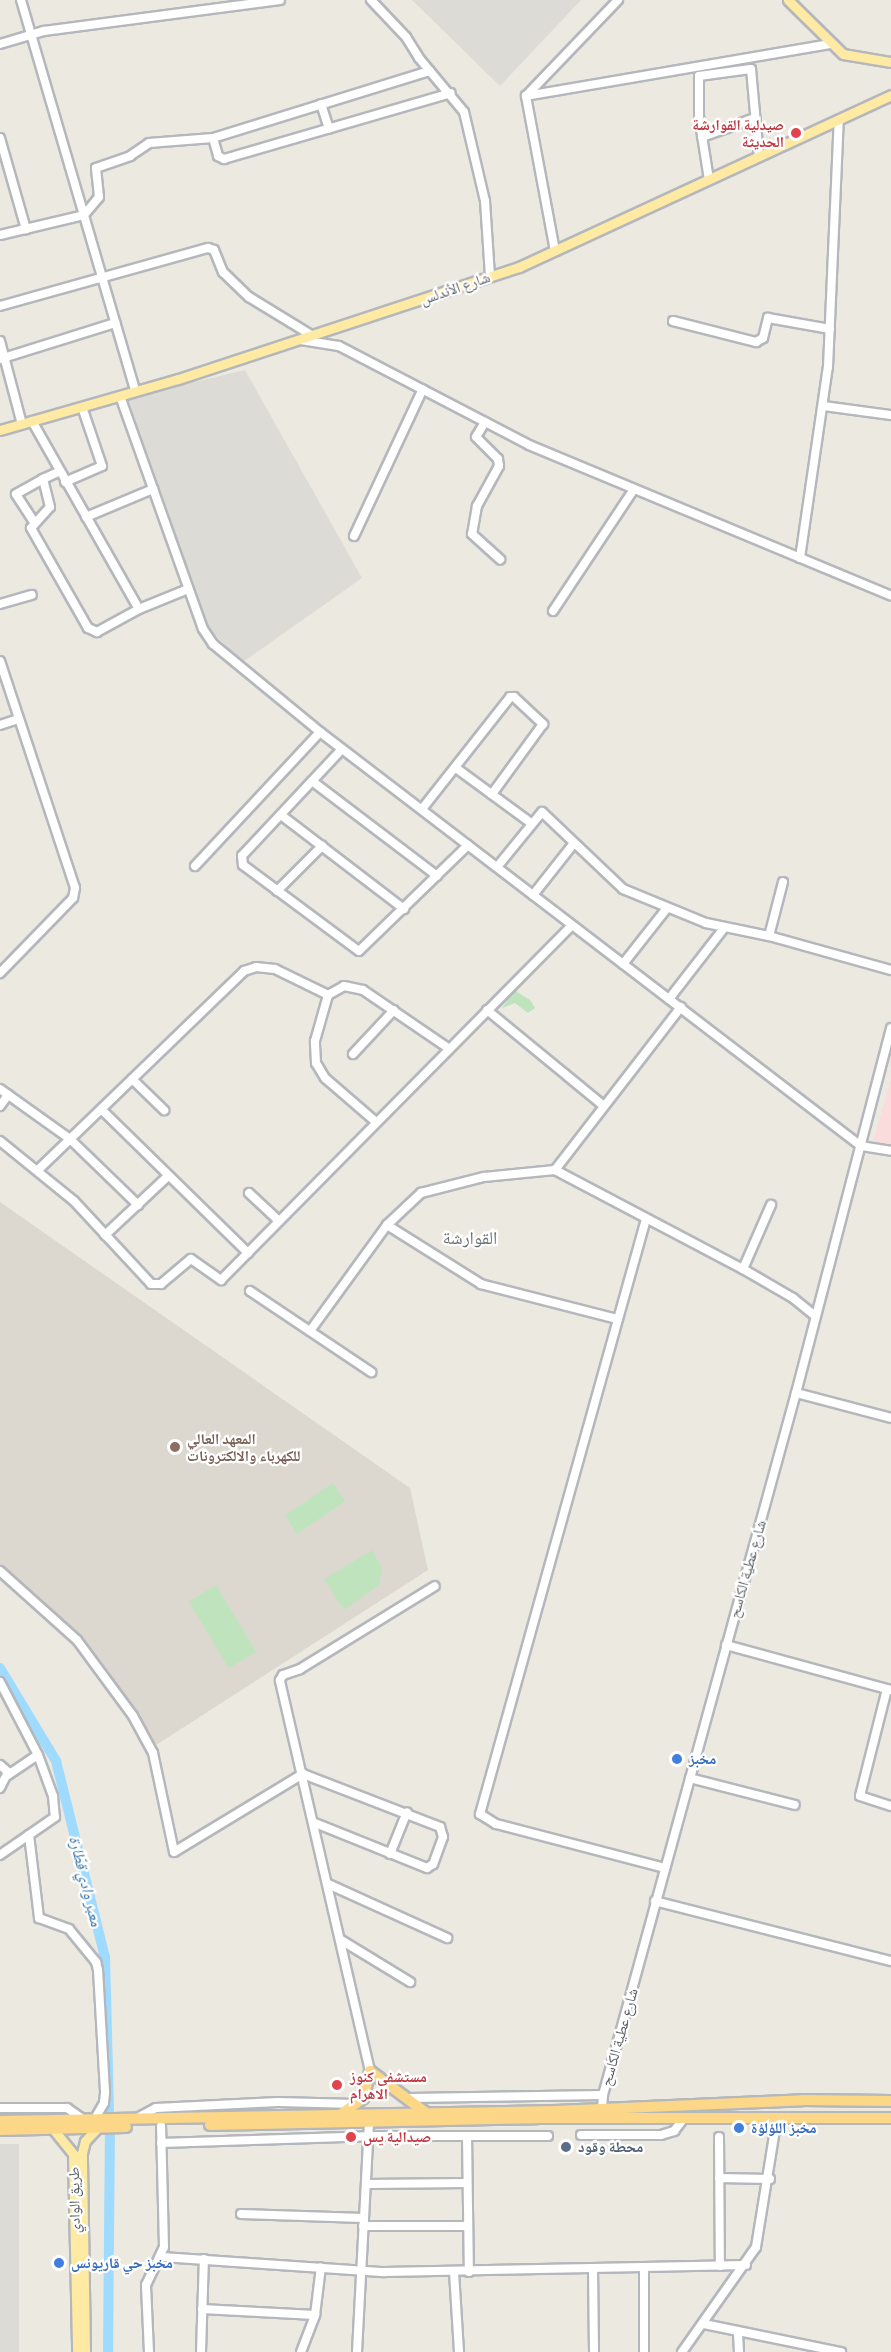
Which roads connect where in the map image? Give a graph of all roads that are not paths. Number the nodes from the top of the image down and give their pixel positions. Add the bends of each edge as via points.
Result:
1 (21, 0) edge
2 (280, 0) edge
3 (370, 0) edge
4 (618, 0) edge
5 (788, 0) edge
6 (31, 35) junction
7 (0, 44) edge
8 (831, 44) junction
9 (891, 62) edge
10 (430, 71) junction
11 (451, 93) junction
12 (891, 95) edge
13 (526, 96) junction
14 (321, 104) junction
15 (755, 118) junction
16 (839, 120) junction
17 (329, 129) junction
18 (702, 137) junction
19 (0, 138) edge
20 (213, 138) junction
21 (759, 157) junction
22 (709, 180) junction
23 (84, 215) junction
24 (26, 229) junction
25 (0, 235) edge
26 (555, 251) junction
27 (101, 275) junction
28 (490, 276) junction
29 (0, 306) edge
30 (673, 321) dead end
31 (115, 323) junction
32 (830, 329) junction
33 (313, 336) junction
34 (301, 340) junction
35 (0, 341) edge
36 (2, 358) edge
37 (423, 389) junction
38 (135, 391) junction
39 (120, 396) junction
40 (824, 406) junction
41 (81, 407) junction
42 (891, 415) edge
43 (27, 422) junction
44 (485, 422) junction
45 (0, 430) edge
46 (58, 472) junction
47 (43, 479) junction
48 (65, 482) junction
49 (153, 489) junction
50 (634, 489) junction
51 (86, 517) junction
52 (34, 522) junction
53 (354, 536) dead end
54 (800, 558) junction
55 (500, 559) dead end
56 (189, 589) junction
57 (32, 595) dead end
58 (891, 596) edge
59 (0, 604) edge
60 (140, 609) junction
61 (553, 611) dead end
62 (0, 660) edge
63 (19, 719) junction
64 (0, 725) edge
65 (320, 732) junction
66 (342, 749) junction
67 (456, 768) junction
68 (312, 781) junction
69 (492, 794) junction
70 (422, 809) junction
71 (281, 814) junction
72 (531, 823) junction
73 (574, 843) junction
74 (468, 845) junction
75 (322, 846) junction
76 (195, 866) dead end
77 (497, 867) junction
78 (437, 876) junction
79 (783, 882) dead end
80 (277, 891) junction
81 (533, 895) junction
82 (667, 908) junction
83 (404, 909) junction
84 (572, 925) junction
85 (724, 928) junction
86 (769, 936) junction
87 (624, 964) junction
88 (891, 970) edge
89 (0, 973) edge
90 (328, 995) junction
91 (669, 999) junction
92 (681, 1008) junction
93 (394, 1010) junction
94 (487, 1010) junction
95 (891, 1028) edge
96 (448, 1048) junction
97 (353, 1054) dead end
98 (132, 1079) junction
99 (0, 1089) edge
100 (8, 1095) junction
101 (0, 1106) edge
102 (604, 1106) junction
103 (101, 1109) junction
104 (164, 1110) dead end
105 (376, 1122) junction
106 (70, 1139) junction
107 (0, 1141) edge
108 (861, 1146) junction
109 (891, 1151) edge
110 (39, 1169) junction
111 (555, 1170) junction
112 (168, 1176) junction
113 (249, 1193) dead end
114 (138, 1205) junction
115 (771, 1205) dead end
116 (646, 1219) junction
117 (279, 1221) junction
118 (387, 1225) junction
119 (105, 1235) junction
120 (248, 1253) junction
121 (743, 1269) junction
122 (250, 1291) dead end
123 (815, 1316) junction
124 (616, 1319) junction
125 (310, 1331) junction
126 (371, 1372) dead end
127 (796, 1393) junction
128 (891, 1418) edge
129 (0, 1571) edge
130 (435, 1586) dead end
131 (726, 1645) junction
132 (0, 1682) edge
133 (889, 1689) edge
134 (38, 1755) junction
135 (0, 1765) edge
136 (303, 1774) junction
137 (8, 1775) junction
138 (690, 1778) junction
139 (0, 1788) edge
140 (795, 1805) dead end
141 (891, 1806) edge
142 (407, 1812) junction
143 (315, 1823) junction
144 (29, 1835) junction
145 (390, 1854) junction
146 (0, 1855) edge
147 (665, 1868) junction
148 (328, 1884) junction
149 (655, 1901) junction
150 (447, 1938) dead end
151 (340, 1940) junction
152 (891, 1961) edge
153 (410, 1982) dead end
154 (370, 2071) junction
155 (603, 2095) junction
156 (410, 2098) junction
157 (509, 2099) junction
158 (803, 2100) junction
159 (844, 2101) junction
160 (891, 2101) edge
161 (233, 2104) junction
162 (357, 2104) junction
163 (0, 2108) edge
164 (49, 2108) junction
165 (602, 2109) junction
166 (509, 2111) junction
167 (425, 2112) junction
168 (340, 2115) junction
169 (234, 2116) junction
170 (684, 2118) junction
171 (777, 2118) junction
172 (891, 2118) edge
173 (132, 2120) junction
174 (806, 2120) junction
175 (0, 2121) edge
176 (843, 2121) junction
177 (92, 2122) junction
178 (369, 2123) junction
179 (51, 2124) junction
180 (161, 2126) junction
181 (0, 2130) edge
182 (581, 2135) dead end
183 (368, 2136) junction
184 (467, 2136) junction
185 (548, 2136) dead end
186 (719, 2137) dead end
187 (161, 2143) junction
188 (78, 2153) junction
189 (719, 2178) junction
190 (770, 2179) junction
191 (467, 2183) junction
192 (367, 2184) junction
193 (241, 2214) dead end
194 (363, 2222) junction
195 (468, 2226) junction
196 (162, 2257) junction
197 (204, 2259) junction
198 (746, 2265) junction
199 (720, 2266) junction
200 (321, 2267) junction
201 (644, 2267) junction
202 (593, 2269) junction
203 (360, 2271) junction
204 (454, 2272) junction
205 (469, 2272) junction
206 (202, 2310) junction
207 (315, 2315) junction
208 (81, 2320) junction
209 (704, 2324) junction
210 (738, 2333) junction
211 (77, 2352) edge
212 (85, 2352) edge
213 (149, 2352) edge
214 (201, 2352) edge
215 (301, 2352) edge
216 (357, 2352) edge
217 (459, 2352) edge
218 (594, 2352) edge
219 (644, 2352) edge
220 (682, 2352) edge
221 (739, 2352) edge
222 (841, 2352) edge

1 - 6 street
2 - 6 street
3 - 10 street via 406,37
4 - 13 street
5 - 8 main road
6 - 7 street
6 - 23 street
8 - 9 main road via 851,58
8 - 13 street
10 - 11 street
10 - 14 street
11 - 17 street
11 - 28 street via 467,120 485,201
12 - 16 main road, شارع الأندلس
13 - 26 street
14 - 17 street
14 - 20 street
15 - 18 street
15 - 18 street via 750,68 699,76
15 - 21 street
16 - 21 main road, شارع الأندلس
16 - 32 street
17 - 20 street via 224,159 218,156
18 - 22 street
19 - 24 street
20 - 23 street via 149,143 130,156 96,168 99,197
21 - 22 main road, شارع الأندلس
22 - 26 main road, شارع الأندلس
23 - 24 street
23 - 27 street
24 - 25 street
26 - 28 main road, شارع الأندلس
27 - 29 street
27 - 31 street
27 - 33 street via 208,248 214,250 223,272 249,297
28 - 33 main road, شارع الأندلس
30 - 32 street via 756,342 763,338 768,318
31 - 36 street
31 - 38 street
32 - 40 street
33 - 34 main road, شارع الأندلس
34 - 37 street via 339,346
34 - 38 main road, شارع الأندلس
35 - 36 street
36 - 43 street
37 - 44 street
37 - 53 street
38 - 39 main road, شارع الأندلس
39 - 41 main road, شارع الأندلس
39 - 49 street
40 - 42 street
40 - 54 street
41 - 43 main road, شارع الأندلس
41 - 48 street via 102,466
43 - 45 main road, شارع الأندلس
43 - 46 street
44 - 50 street
44 - 55 street via 476,437 498,459 499,466 477,506 471,534
46 - 47 street
46 - 48 street
47 - 52 street via 50,507
47 - 52 street via 16,494
48 - 51 street
49 - 51 street
49 - 56 street
50 - 54 street
50 - 61 street
51 - 60 street
52 - 60 street via 31,528 92,631
54 - 58 street
56 - 60 street
56 - 65 street via 203,629 213,644
57 - 59 street
62 - 63 street
63 - 64 street
63 - 89 street via 75,888 73,898
65 - 66 street
65 - 76 street
66 - 68 street
66 - 70 street
67 - 69 street
67 - 69 street via 510,697 517,699 543,721 543,727
67 - 70 street
68 - 71 street
68 - 78 street
69 - 72 street
70 - 74 street
71 - 75 street
71 - 80 street via 240,859
72 - 73 street via 545,813
72 - 77 street
73 - 81 street
73 - 82 street via 623,889
74 - 77 street
74 - 78 street
75 - 80 street
75 - 83 street
77 - 81 street
78 - 83 street
79 - 86 street
80 - 83 street via 357,951
81 - 84 street
82 - 85 street
82 - 87 street
84 - 87 street
84 - 94 street
85 - 86 street
85 - 91 street
86 - 88 street
87 - 91 street
90 - 93 street via 353,986
90 - 98 street via 275,969 250,968
90 - 105 street via 315,1041 316,1063 325,1078
91 - 92 street
92 - 102 street
92 - 108 street
93 - 96 street
93 - 97 street
94 - 96 street
94 - 102 street
95 - 108 street, شارع عطية الكاسح
96 - 105 street
98 - 103 street
98 - 104 street
99 - 100 street
100 - 101 street
100 - 106 street
102 - 111 street
103 - 106 street
103 - 112 street
105 - 117 street
106 - 110 street
106 - 114 street
107 - 110 street
108 - 109 street
108 - 123 street, شارع عطية الكاسح
110 - 119 street
111 - 116 street
111 - 118 street via 484,1177 432,1188 406,1204
112 - 114 street
112 - 120 street
113 - 117 street
114 - 119 street
115 - 121 street
116 - 121 street
116 - 124 street
117 - 120 street
118 - 124 street via 481,1284
118 - 125 street
119 - 120 street via 156,1285 191,1259 221,1280
121 - 123 street via 793,1298
122 - 125 street
123 - 127 street, شارع عطية الكاسح
124 - 147 street via 480,1814 496,1824
125 - 126 street
127 - 128 street
127 - 131 street, شارع عطية الكاسح
129 - 136 street via 77,1640 133,1716 153,1753 174,1852
130 - 136 street via 281,1677
131 - 133 street
131 - 138 street, شارع عطية الكاسح
132 - 134 street
133 - 141 street via 860,1796
134 - 137 street
134 - 144 street via 53,1796 55,1817
135 - 137 street
136 - 142 street
136 - 143 street
137 - 139 street
138 - 140 street
138 - 147 street, شارع عطية الكاسح
142 - 145 street
142 - 145 street via 442,1829 433,1864 425,1868
143 - 145 street
143 - 148 street
144 - 146 street
144 - 177 street via 39,1918 69,1929 98,1970 105,2092 104,2103
147 - 149 street, شارع عطية الكاسح
148 - 150 street
148 - 151 street
149 - 152 street
149 - 155 street, شارع عطية الكاسح
151 - 153 street
151 - 154 street
154 - 156 highway
154 - 162 highway
155 - 157 street
155 - 165 street, شارع عطية الكاسح
156 - 157 street
156 - 167 highway
157 - 166 street
158 - 159 highway
158 - 165 highway
158 - 174 highway via 812,2103 815,2110
159 - 160 highway
159 - 176 highway via 833,2110
161 - 162 street
161 - 169 street
161 - 173 street via 156,2108
162 - 168 highway
163 - 164 street
164 - 177 street via 73,2109
164 - 179 street
165 - 166 highway
166 - 167 highway
167 - 168 highway
168 - 169 highway
169 - 173 highway
170 - 171 highway
170 - 178 highway
170 - 182 street via 674,2131 661,2135
171 - 174 highway
171 - 190 street
172 - 176 highway
173 - 177 highway
174 - 176 highway
175 - 179 highway
177 - 179 highway
177 - 179 highway
177 - 180 highway
177 - 188 main road, طريق الوادي
178 - 180 highway
178 - 183 street
179 - 181 highway
179 - 188 main road, طريق الوادي
180 - 187 street
183 - 184 street
183 - 187 street
183 - 192 street
184 - 185 street
184 - 191 street
186 - 189 street
187 - 196 street
188 - 208 main road, طريق الوادي
189 - 190 street
189 - 199 street
190 - 198 street via 756,2247
191 - 192 street
191 - 195 street
192 - 194 street
193 - 194 street
194 - 195 street
194 - 203 street
195 - 205 street
196 - 197 street
196 - 213 street via 146,2285
197 - 200 street
197 - 206 street
198 - 199 street
198 - 209 street
199 - 201 street
200 - 203 street
200 - 207 street
201 - 202 street
201 - 219 street
202 - 205 street
202 - 218 street
203 - 204 street
203 - 216 street
204 - 205 street
204 - 217 street
206 - 207 street
206 - 214 street
207 - 215 street
208 - 211 main road, طريق الوادي
208 - 212 main road, طريق الوادي
209 - 210 street
209 - 220 street
210 - 221 street
210 - 222 street

